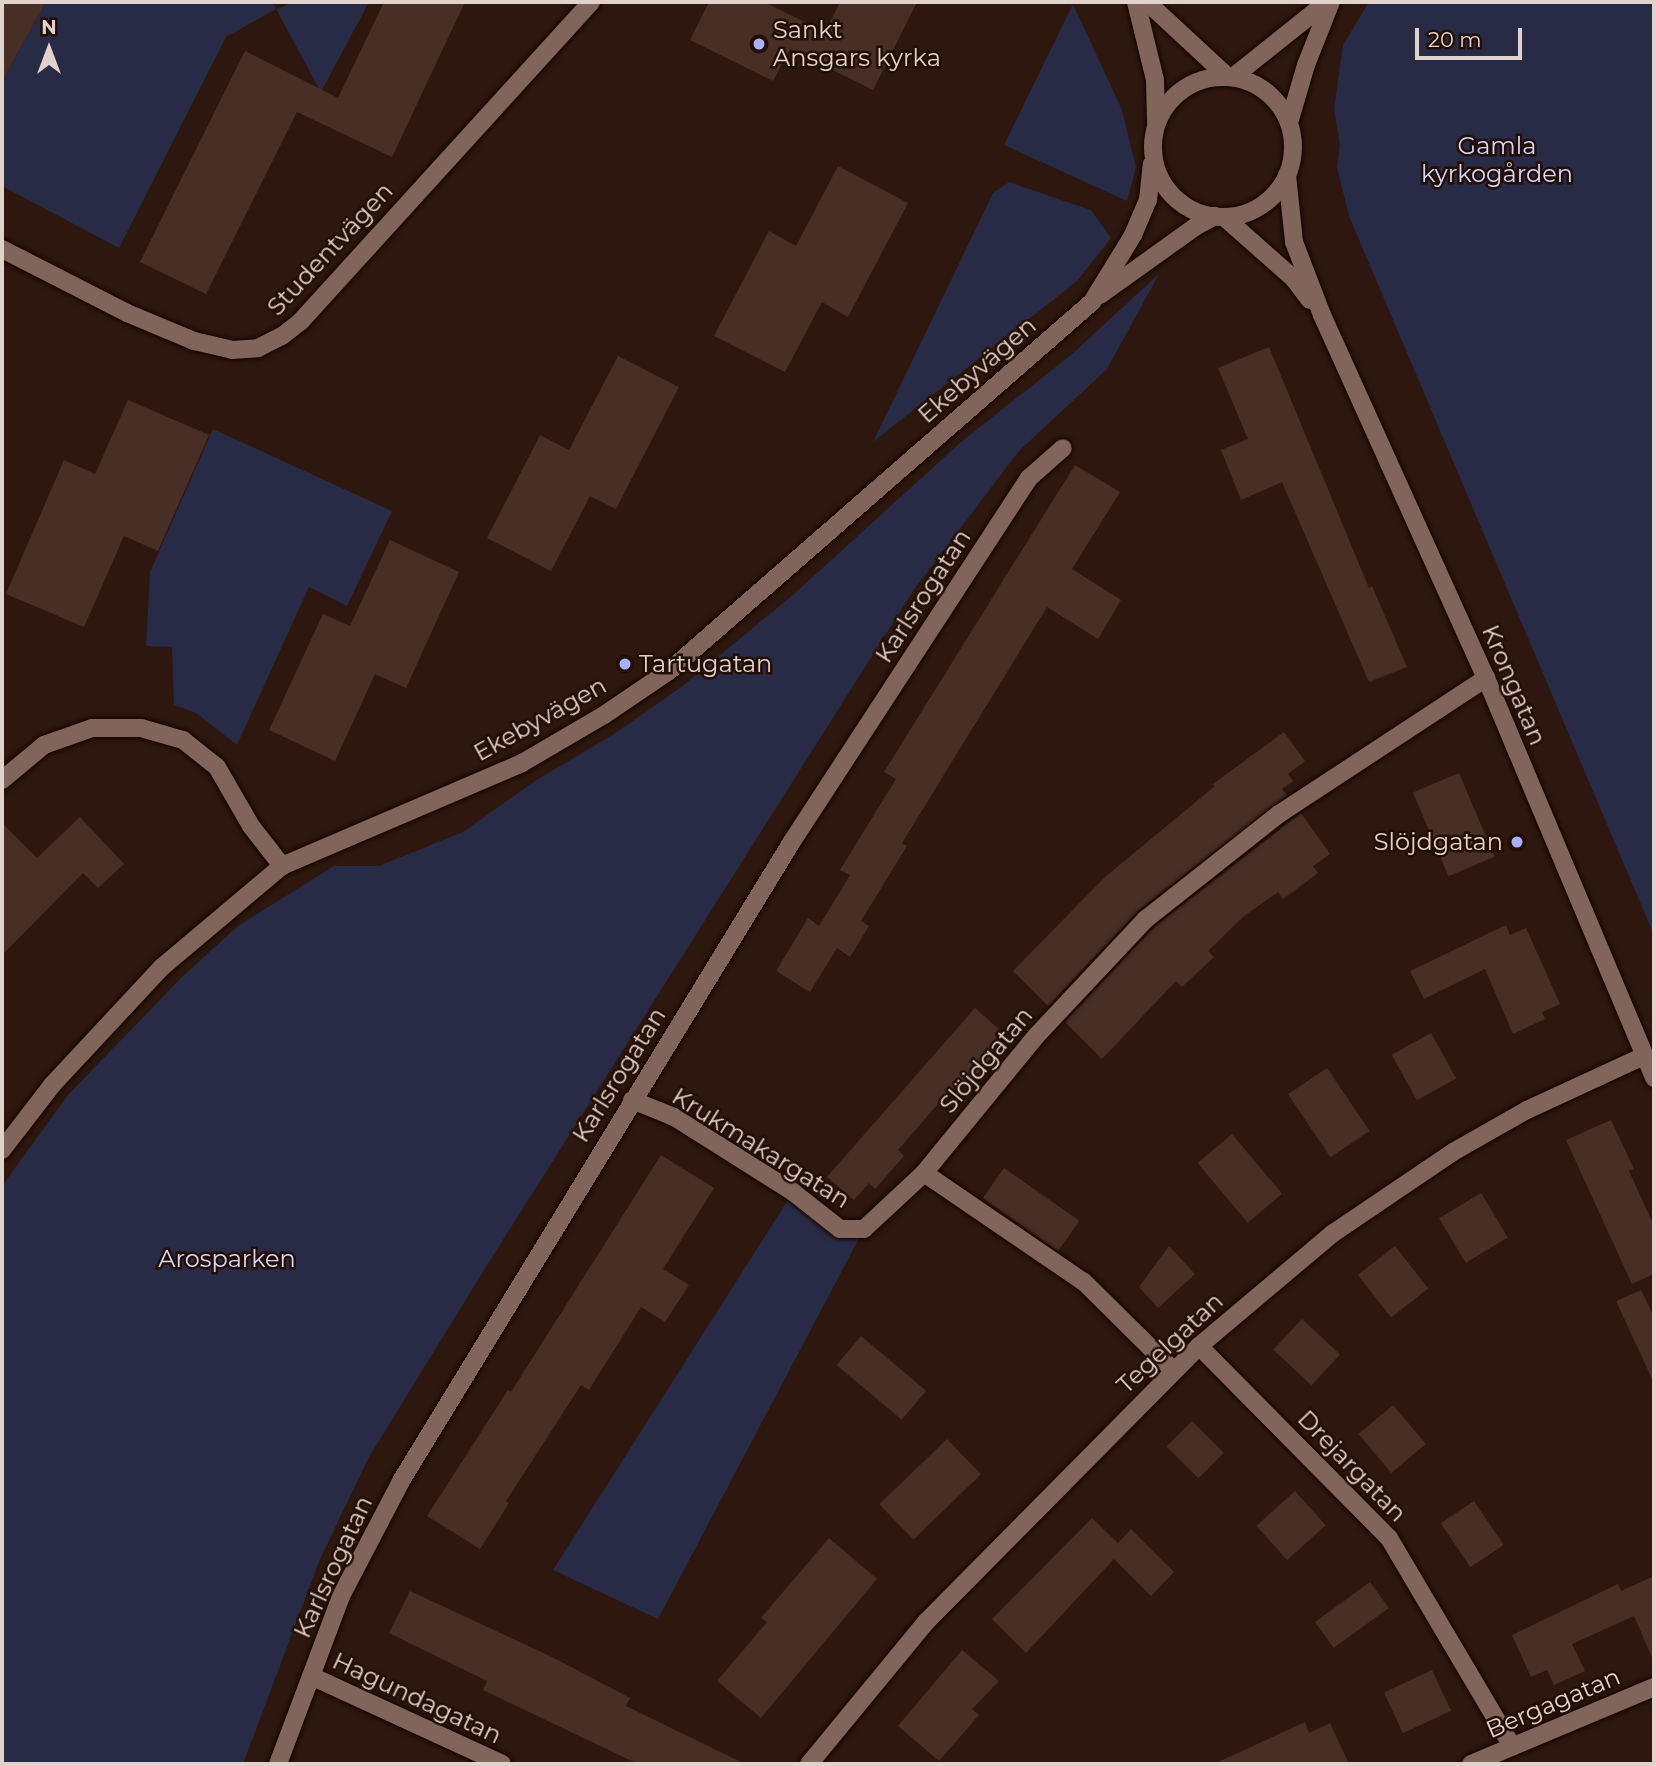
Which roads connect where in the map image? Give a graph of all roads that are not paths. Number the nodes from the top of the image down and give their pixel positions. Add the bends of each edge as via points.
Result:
1 (591, 2) edge
2 (1136, 2) edge
3 (1147, 2) edge
4 (1329, 2) edge
5 (1231, 76) junction
6 (1289, 123) junction
7 (1156, 125) junction
8 (1153, 157) junction
9 (1287, 175) junction
10 (1220, 217) junction
11 (2, 249) edge
12 (1092, 302) junction
13 (1322, 315) junction
14 (1063, 449) dead end
15 (1486, 678) junction
16 (2, 780) edge
17 (282, 866) junction
18 (1644, 1056) junction
19 (1654, 1078) edge
20 (632, 1100) junction
21 (2, 1150) edge
22 (924, 1173) junction
23 (864, 1229) joint
24 (1199, 1346) junction
25 (1173, 1370) junction
26 (311, 1676) junction
27 (1654, 1687) edge
28 (1512, 1746) junction
29 (278, 1764) edge
30 (502, 1764) edge
31 (809, 1764) edge
32 (1471, 1764) edge

1 - 11 street, Studentvägen via 301,321 258,348 232,349 194,341 127,313
2 - 7 street via 1155,80
3 - 5 street
4 - 5 street
4 - 6 street
5 - 6 street via 1262,88 1275,99
5 - 7 street via 1194,82 1170,101
6 - 9 street via 1293,142
7 - 8 street
8 - 10 street via 1162,184 1172,195 1199,214
8 - 12 street, Ekebyvägen via 1143,212
9 - 10 street via 1271,198 1255,209
9 - 13 street, Krongatan via 1294,242
10 - 12 street, Ekebyvägen via 1152,256
10 - 13 street, Krongatan via 1294,279
12 - 17 street, Ekebyvägen via 669,671 522,763
13 - 15 street, Krongatan
14 - 20 street, Karlsrogatan via 1029,478 791,843
15 - 18 street, Krongatan
15 - 22 street, Slöjdgatan via 1279,814 1146,919 1037,1035
16 - 17 street via 44,745 92,728 141,728 183,740 217,767
17 - 21 street, Ekebyvägen via 162,967 51,1084
18 - 19 street, Krongatan
18 - 24 street, Tegelgatan via 1527,1110 1453,1152 1332,1234
20 - 23 street, Krukmakargatan via 674,1117 793,1192 840,1229
20 - 26 street, Karlsrogatan via 401,1481 341,1597
22 - 23 street, Slöjdgatan
22 - 25 street via 1084,1282
24 - 25 street, Tegelgatan
24 - 28 street, Drejargatan via 1390,1538
25 - 31 street, Tegelgatan via 926,1622
26 - 29 street, Karlsrogatan
26 - 30 street, Hagundagatan
27 - 28 street, Bergagatan
28 - 32 street, Bergagatan

